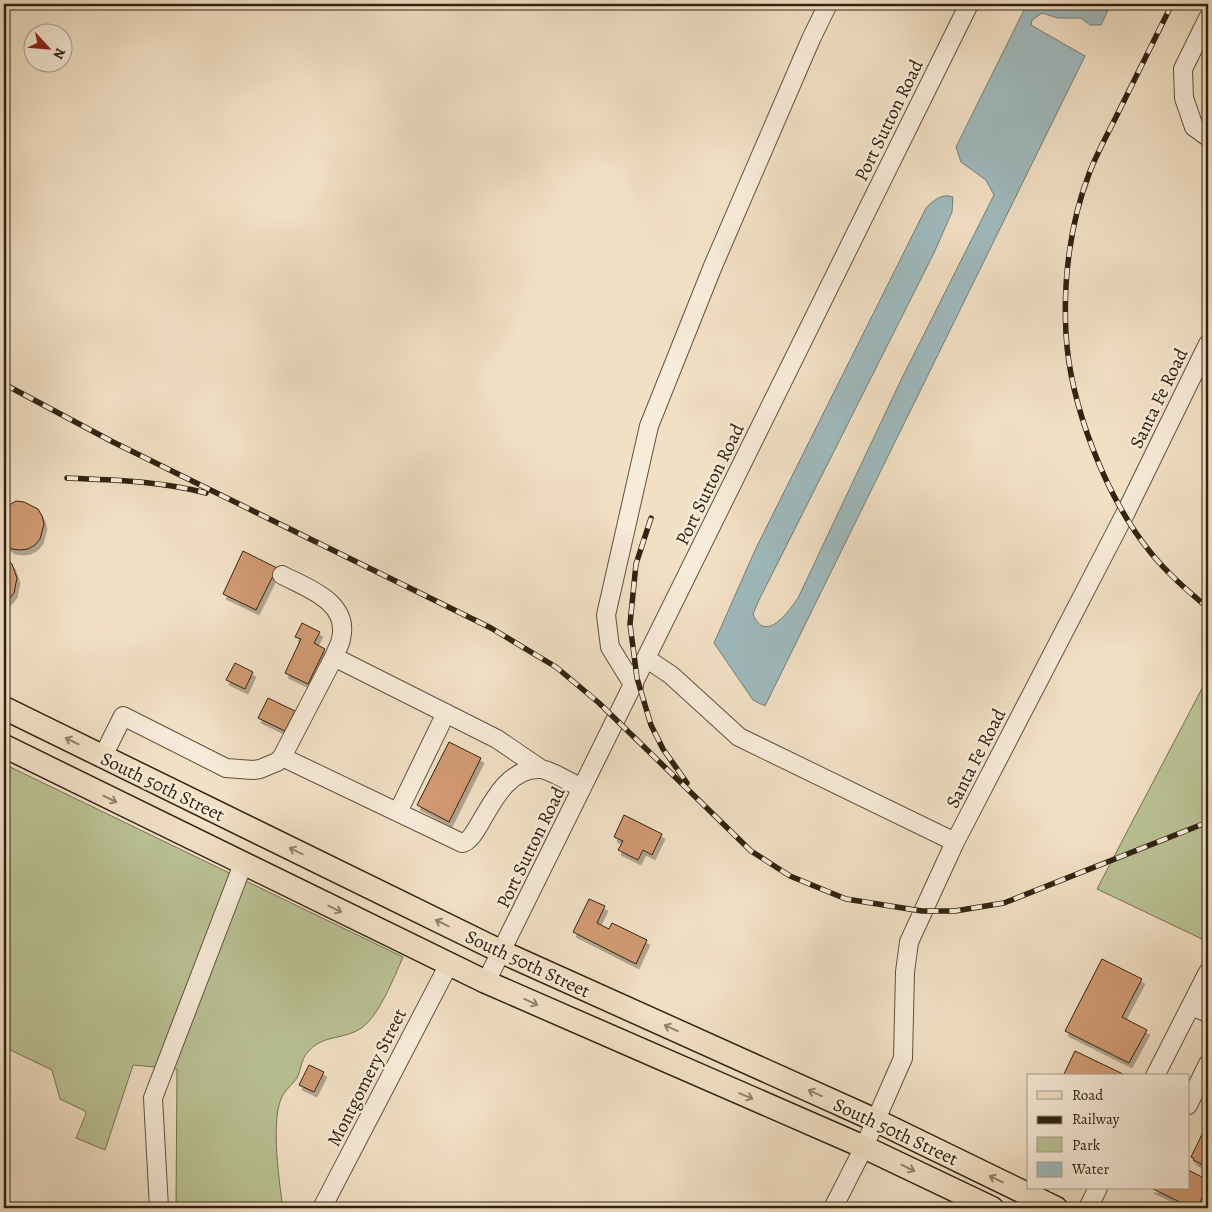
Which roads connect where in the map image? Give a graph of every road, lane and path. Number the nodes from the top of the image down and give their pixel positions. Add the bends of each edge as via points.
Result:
1 (828, 4) edge
2 (969, 4) edge
3 (1208, 18) edge
4 (1208, 136) edge
5 (1208, 344) edge
6 (282, 575) dead end
7 (334, 657) junction
8 (647, 659) junction
9 (634, 686) junction
10 (4, 708) edge
11 (446, 713) junction
12 (4, 746) edge
13 (103, 756) junction
14 (282, 757) junction
15 (541, 769) junction
16 (582, 788) junction
17 (398, 812) junction
18 (955, 842) junction
19 (243, 864) junction
20 (502, 952) junction
21 (449, 964) junction
22 (1208, 972) edge
23 (486, 982) junction
24 (1191, 1006) junction
25 (1208, 1013) edge
26 (1208, 1064) edge
27 (1156, 1074) edge
28 (1190, 1101) edge
29 (876, 1120) junction
30 (864, 1146) junction
31 (1097, 1190) edge
32 (159, 1208) edge
33 (322, 1208) edge
34 (833, 1208) edge
35 (992, 1208) edge
36 (1056, 1208) edge
37 (1088, 1208) edge

1 - 9 street via 713,266 649,426 606,615 610,647
2 - 8 street, Port Sutton Road
3 - 4 street via 1183,69 1184,98 1194,128
5 - 18 street, Santa Fe Road
6 - 7 street via 322,595 337,611 342,630
7 - 11 street
7 - 14 street
8 - 9 street, Port Sutton Road
8 - 18 street via 671,675 739,737
9 - 16 street, Port Sutton Road
13 -> 10 main road, South 50th Street
11 - 15 street via 497,739
11 - 17 street
12 -> 19 main road, South 50th Street
13 - 14 street via 123,716 226,768 260,769
20 -> 13 main road, South 50th Street
14 - 17 street
15 - 16 street
15 - 17 street via 524,772 507,783 466,842 458,842
16 - 20 street, Port Sutton Road
18 - 29 street, Santa Fe Road via 909,942 903,1058
19 -> 21 main road, South 50th Street
19 - 32 street via 153,1098
20 - 23 street, Port Sutton Road
29 -> 20 main road, South 50th Street
21 - 23 main road, South 50th Street
21 - 33 street, Montgomery Street
22 - 24 street
23 -> 30 main road, South 50th Street
24 - 25 street
24 - 27 street
26 - 28 street
29 - 30 street, Santa Fe Road
36 -> 29 main road, South 50th Street
30 - 34 street, Santa Fe Road
30 -> 35 main road, South 50th Street
31 - 37 street

